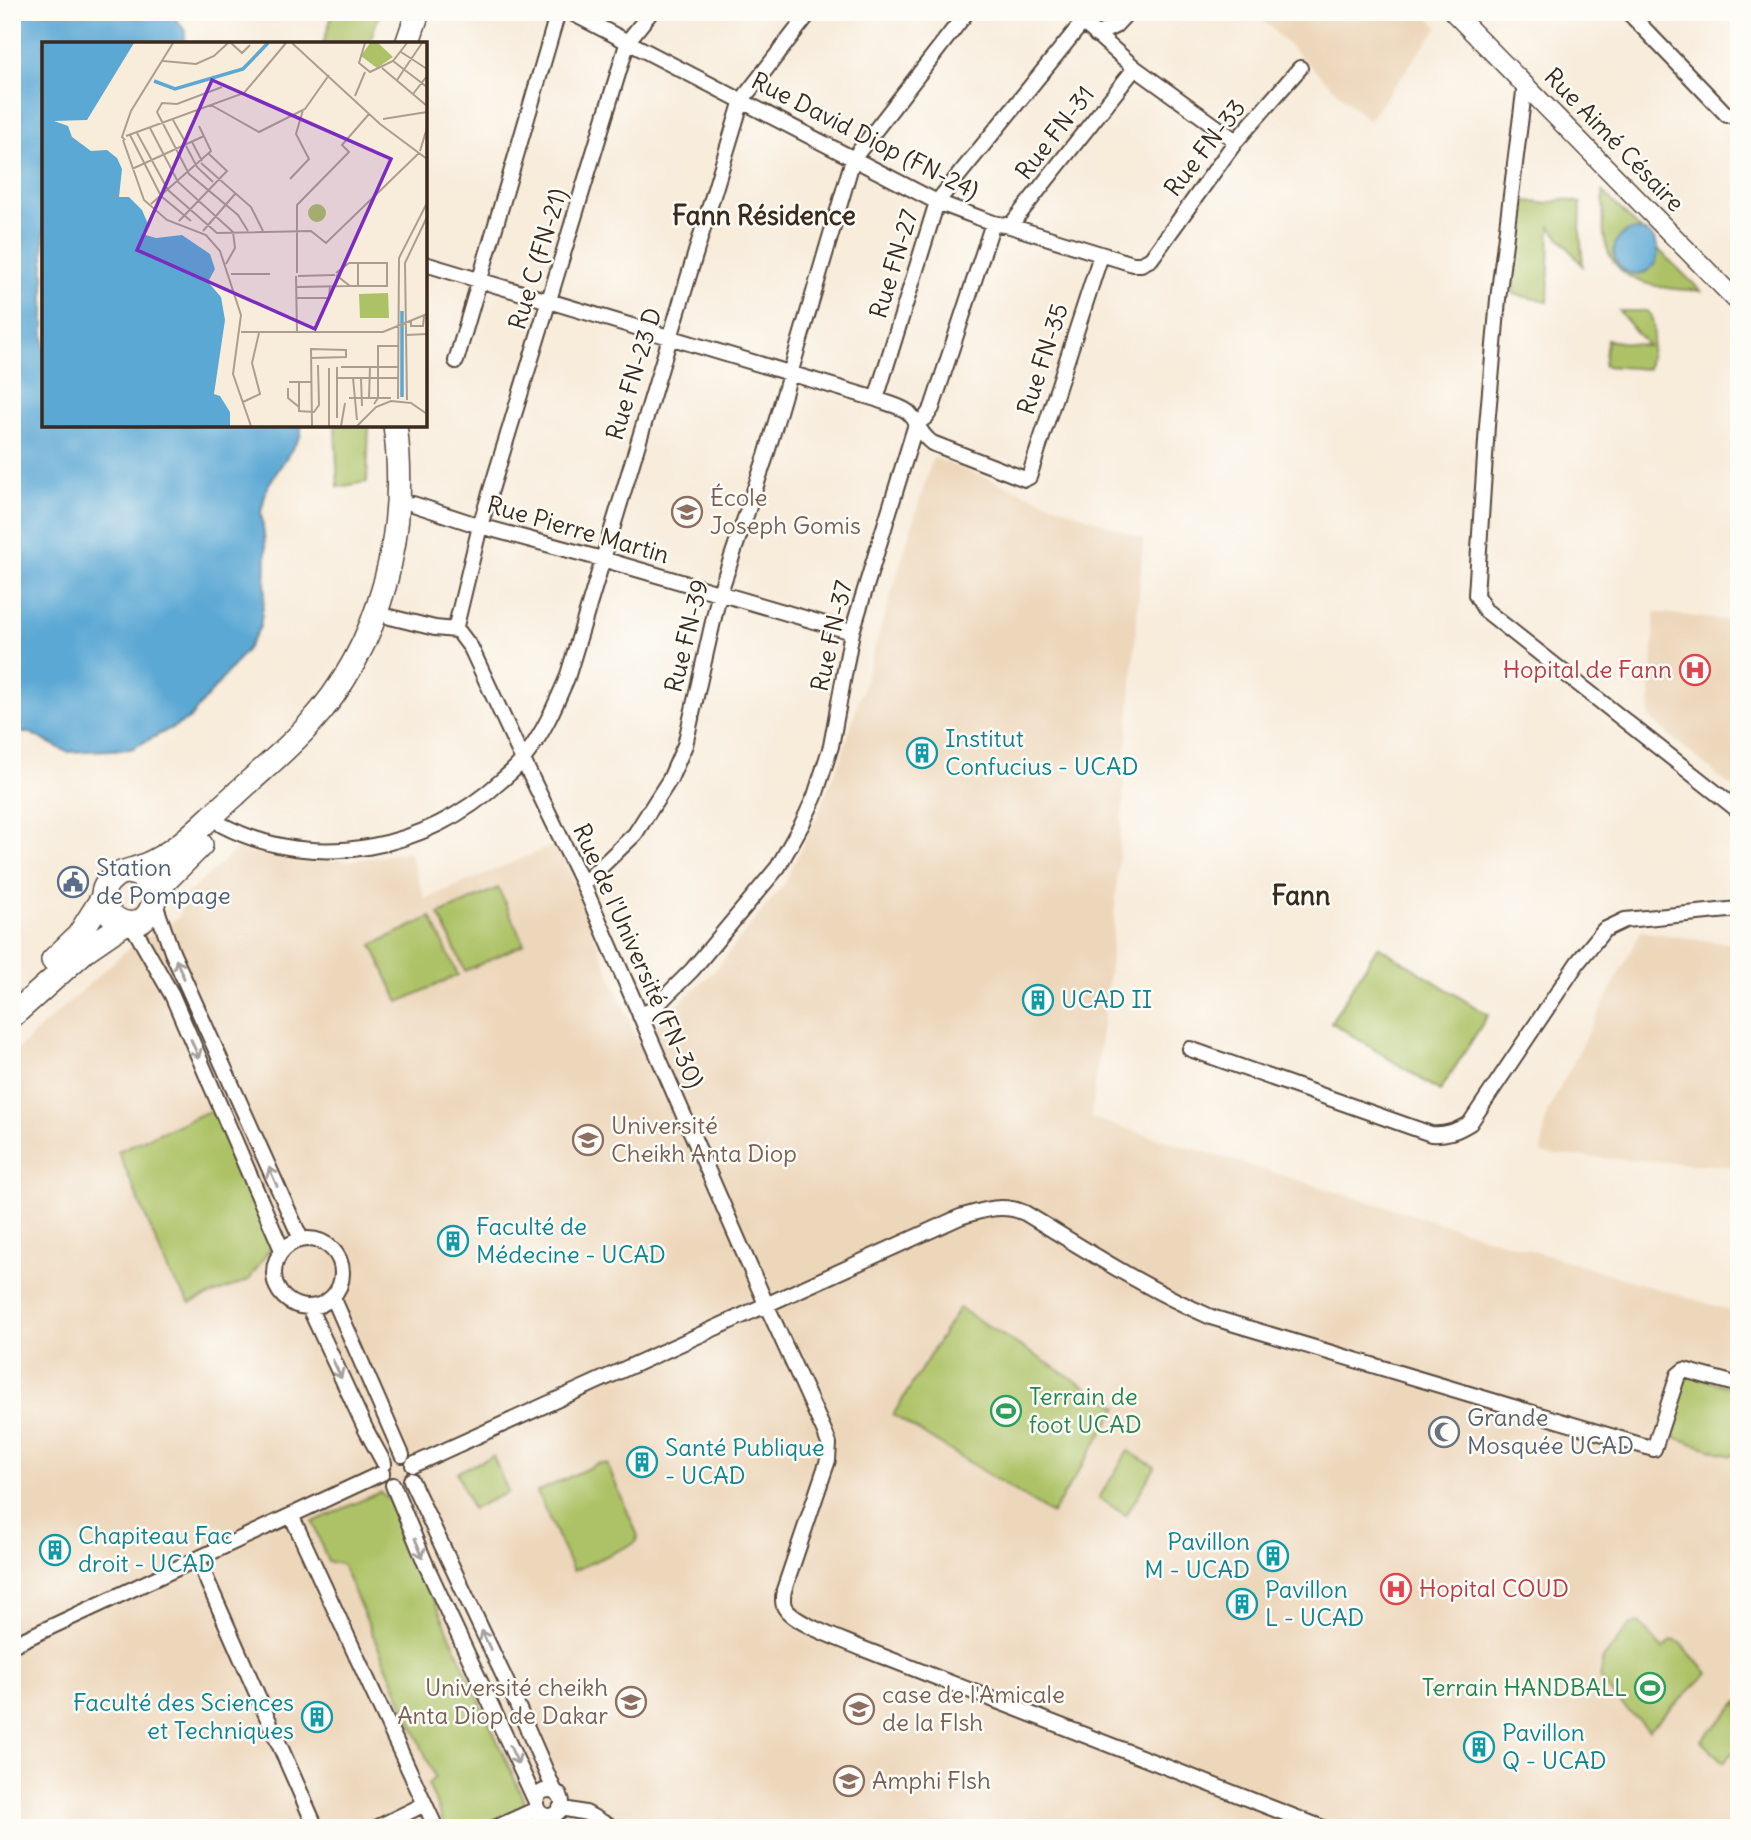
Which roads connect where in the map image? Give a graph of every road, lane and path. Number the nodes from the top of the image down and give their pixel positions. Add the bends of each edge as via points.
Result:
1 (403, 12) edge
2 (418, 12) edge
3 (558, 12) edge
4 (570, 12) edge
5 (651, 12) edge
6 (810, 12) edge
7 (967, 12) edge
8 (1071, 12) edge
9 (1128, 12) edge
10 (1453, 12) edge
11 (1628, 12) edge
12 (1082, 23) junction
13 (1096, 35) junction
14 (628, 41) junction
15 (393, 42) edge
16 (408, 42) edge
17 (1135, 68) junction
18 (1300, 68) dead end
19 (1525, 84) junction
20 (742, 100) junction
21 (1727, 115) dead end
22 (1236, 141) junction
23 (853, 159) junction
24 (937, 202) junction
25 (993, 223) junction
26 (1010, 226) junction
27 (1101, 254) junction
28 (1151, 259) joint
29 (427, 265) edge
30 (479, 279) junction
31 (549, 300) junction
32 (1739, 303) edge
33 (669, 336) junction
34 (456, 361) dead end
35 (789, 373) junction
36 (877, 399) junction
37 (916, 424) junction
38 (395, 427) edge
39 (408, 427) edge
40 (413, 504) junction
41 (480, 526) junction
42 (602, 559) junction
43 (719, 595) junction
44 (390, 617) junction
45 (455, 629) junction
46 (852, 632) junction
47 (523, 760) junction
48 (1739, 811) edge
49 (222, 825) junction
50 (127, 872) junction
51 (583, 884) junction
52 (154, 896) junction
53 (103, 897) junction
54 (1739, 909) edge
55 (128, 923) junction
56 (12, 998) edge
57 (12, 1016) edge
58 (640, 1016) junction
59 (1190, 1049) dead end
60 (301, 1239) junction
61 (282, 1251) junction
62 (332, 1297) junction
63 (766, 1304) junction
64 (309, 1307) junction
65 (1739, 1385) edge
66 (409, 1467) junction
67 (383, 1468) junction
68 (393, 1485) junction
69 (292, 1517) junction
70 (198, 1560) junction
71 (12, 1645) edge
72 (555, 1792) junction
73 (425, 1804) junction
74 (561, 1808) junction
75 (539, 1809) junction
76 (316, 1828) edge
77 (376, 1828) edge
78 (436, 1828) edge
79 (495, 1828) edge
80 (534, 1828) edge
81 (613, 1828) edge
82 (1323, 1828) edge

1 - 15 highway
2 - 16 highway
3 - 30 street
4 - 14 street, Rue David Diop (FN-24)
5 - 14 street, Rue C (FN-21)
6 - 20 street, Rue FN-23 D
7 - 23 street
8 - 12 street
9 - 13 street via 1115,26
10 - 19 street, Rue Aimé Césaire
11 - 21 street
12 - 13 street
12 - 24 street, Rue FN-27
13 - 17 street
14 - 20 street, Rue David Diop (FN-24)
14 - 31 street, Rue C (FN-21)
17 - 22 street
17 - 26 street, Rue FN-31
18 - 22 street, Rue FN-33
19 - 32 street, Rue Aimé Césaire
19 - 48 street via 1498,299 1476,595 1485,610
20 - 23 street, Rue David Diop (FN-24)
20 - 33 street, Rue FN-23 D
22 - 28 street, Rue FN-33
23 - 24 street, Rue David Diop (FN-24)
23 - 35 street, Rue FN-39
24 - 25 street, Rue David Diop (FN-24)
24 - 36 street, Rue FN-27
25 - 26 street, Rue David Diop (FN-24)
25 - 37 street, Rue FN-37 via 932,408
26 - 27 street, Rue David Diop (FN-24)
27 - 28 street, Rue David Diop (FN-24) via 1133,264
27 - 37 street, Rue FN-35 via 1029,477 1025,480 932,443
29 - 30 street
30 - 31 street
30 - 34 street
31 - 33 street
31 - 41 street, Rue C (FN-21)
33 - 35 street
33 - 42 street, Rue FN-23 D
35 - 36 street
35 - 43 street, Rue FN-39
36 - 37 street via 905,410
37 - 46 street, Rue FN-37
38 - 50 highway via 400,481 394,543 381,599 353,663 322,709 286,749 170,853
39 - 40 highway
40 - 41 street, Rue Pierre Martin
40 - 44 highway
41 - 42 street, Rue Pierre Martin
41 - 45 street
42 - 43 street, Rue Pierre Martin
42 - 47 street, Rue FN-23 D via 567,678 542,733
43 - 46 street, Rue Pierre Martin
43 - 51 street, Rue FN-39 via 685,745 670,779 635,834
44 - 45 street
44 - 49 highway via 351,692 320,732
45 - 47 street, Rue de l'Université (FN-30) via 471,648
46 - 58 street, Rue FN-37 via 831,746 802,824 778,867 692,970
47 - 49 street, Rue FN-23 D via 467,809 394,842 342,850 306,849 271,845
47 - 51 street, Rue de l'Université (FN-30)
49 - 52 highway
50 - 52 highway via 143,877
50 - 53 highway via 108,882
51 - 58 street, Rue de l'Université (FN-30)
52 - 55 highway via 145,918
60 -> 52 street via 172,952
53 - 55 highway via 109,914
53 - 56 highway via 79,934
54 - 59 street via 1625,920 1604,930 1470,1123 1443,1135 1431,1135
55 - 57 highway via 87,949
55 -> 61 street via 172,995
58 - 63 street, Rue de l'Université (FN-30)
60 - 61 street
60 - 62 street via 321,1241 336,1253 342,1271
61 - 64 street via 274,1273 279,1292 293,1303
62 - 64 street
62 - 66 street
63 - 65 street via 960,1217 999,1206 1025,1213 1184,1306 1211,1317 1654,1449 1681,1372
63 - 66 street
63 - 82 street, Rue de l'Université (FN-30) via 829,1444 828,1460 783,1597 789,1614 861,1648
64 -> 67 street
66 - 67 street via 391,1456
66 - 68 street via 403,1486
72 -> 66 street
67 - 68 street
67 - 69 street
68 -> 75 street
69 - 70 street
69 - 73 street
70 - 71 street
70 - 76 street
72 - 74 street
72 - 75 street via 542,1792
73 - 77 street
73 - 78 street
74 - 75 street via 554,1815
74 - 81 street via 586,1813
75 - 79 street
75 - 80 street

